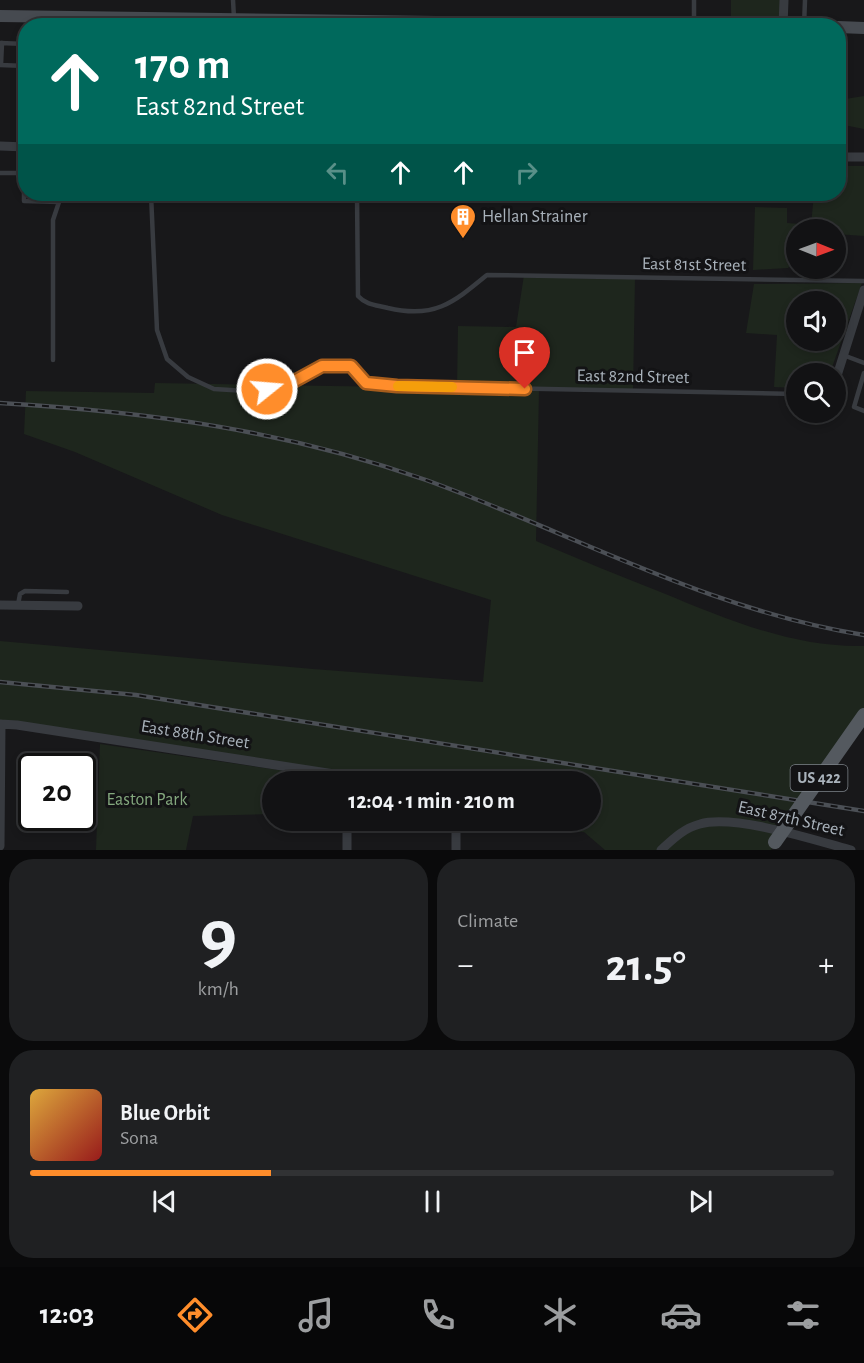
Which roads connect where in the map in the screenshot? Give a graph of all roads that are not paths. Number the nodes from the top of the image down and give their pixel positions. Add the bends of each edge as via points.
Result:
1 (234, 0) edge
2 (693, 0) edge
3 (784, 0) edge
4 (805, 0) edge
5 (0, 16) edge
6 (18, 18) edge
7 (234, 18) edge
8 (694, 18) edge
9 (783, 18) edge
10 (804, 18) edge
11 (846, 27) edge
12 (864, 28) edge
13 (1, 43) edge
14 (18, 44) edge
15 (0, 65) edge
16 (18, 66) edge
17 (0, 146) edge
18 (18, 147) edge
19 (846, 157) edge
20 (864, 157) edge
21 (0, 173) edge
22 (18, 173) edge
23 (24, 201) edge
24 (152, 201) edge
25 (357, 201) edge
26 (59, 202) joint
27 (864, 282) edge
28 (864, 290) edge
29 (843, 356) junction
30 (53, 360) dead end
31 (841, 363) edge
32 (864, 363) edge
33 (864, 373) edge
34 (786, 394) edge
35 (864, 411) edge
36 (67, 592) dead end
37 (0, 605) edge
38 (18, 605) junction
39 (78, 606) dead end
40 (864, 715) edge
41 (0, 724) edge
42 (303, 771) edge
43 (346, 831) edge
44 (456, 831) edge
45 (775, 842) dead end
46 (0, 846) edge
47 (347, 850) edge
48 (456, 850) edge
49 (662, 850) edge
50 (851, 850) edge

1 - 7 lane
2 - 8 lane
3 - 9 street
4 - 10 lane
5 - 6 main road
11 - 12 main road
13 - 14 lane
13 - 15 lane
15 - 16 lane
17 - 18 street
19 - 20 street
21 - 22 lane
23 - 26 lane
24 - 34 lane, East 82nd Street via 157,330 167,359 188,377 214,389 247,391 291,383 322,366 351,366 366,383 397,386
25 - 27 lane, East 81st Street via 358,296 364,302 398,310 420,312 441,308 487,275
26 - 30 lane via 53,220
28 - 29 street
29 - 31 street
29 - 32 lane
33 - 35 lane via 854,407
36 - 38 lane via 25,591 20,594
37 - 38 street
38 - 39 street
40 - 45 main road, US 422, bridge
41 - 42 street, East 88th Street
41 - 46 street
43 - 47 street
44 - 48 street
49 - 50 street, East 87th Street via 685,830 715,821 789,833

